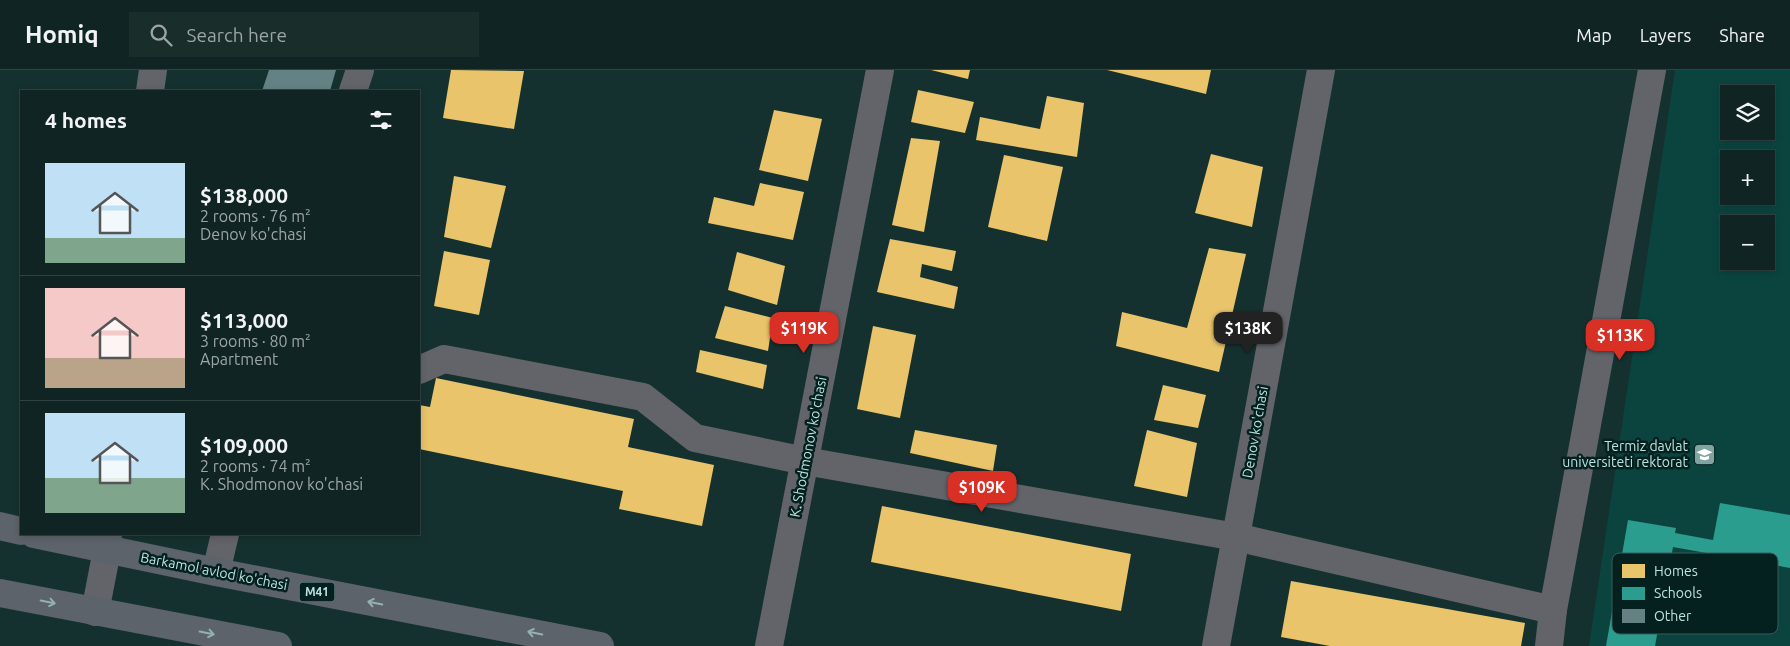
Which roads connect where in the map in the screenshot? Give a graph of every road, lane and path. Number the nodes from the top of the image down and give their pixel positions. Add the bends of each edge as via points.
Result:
1 (153, 70) edge
2 (360, 70) edge
3 (880, 70) edge
4 (1321, 70) edge
5 (1652, 70) edge
6 (150, 90) edge
7 (353, 90) edge
8 (420, 370) edge
9 (806, 461) junction
10 (0, 526) edge
11 (20, 531) edge
12 (43, 535) edge
13 (225, 535) edge
14 (1236, 537) junction
15 (108, 542) edge
16 (216, 572) junction
17 (0, 593) edge
18 (1553, 610) junction
19 (96, 612) junction
20 (278, 646) edge
21 (600, 646) edge
22 (769, 646) edge
23 (1216, 646) edge
24 (1550, 646) edge

1 - 6 street
2 - 7 street
3 - 9 street, K. Shodmonov ko'chasi
4 - 14 street, Denov ko'chasi
5 - 18 street
8 - 9 street via 444,359 644,397 695,438
9 - 14 street
9 - 22 street, K. Shodmonov ko'chasi
10 - 11 main road
12 - 15 main road, Barkamol avlod ko'chasi / M41
13 - 16 street
14 - 18 street
14 - 23 street, Denov ko'chasi
15 - 16 main road, Barkamol avlod ko'chasi / M41
15 - 19 street
21 -> 16 main road, Barkamol avlod ko'chasi / M41
17 -> 19 main road
18 - 24 street
19 -> 20 main road

